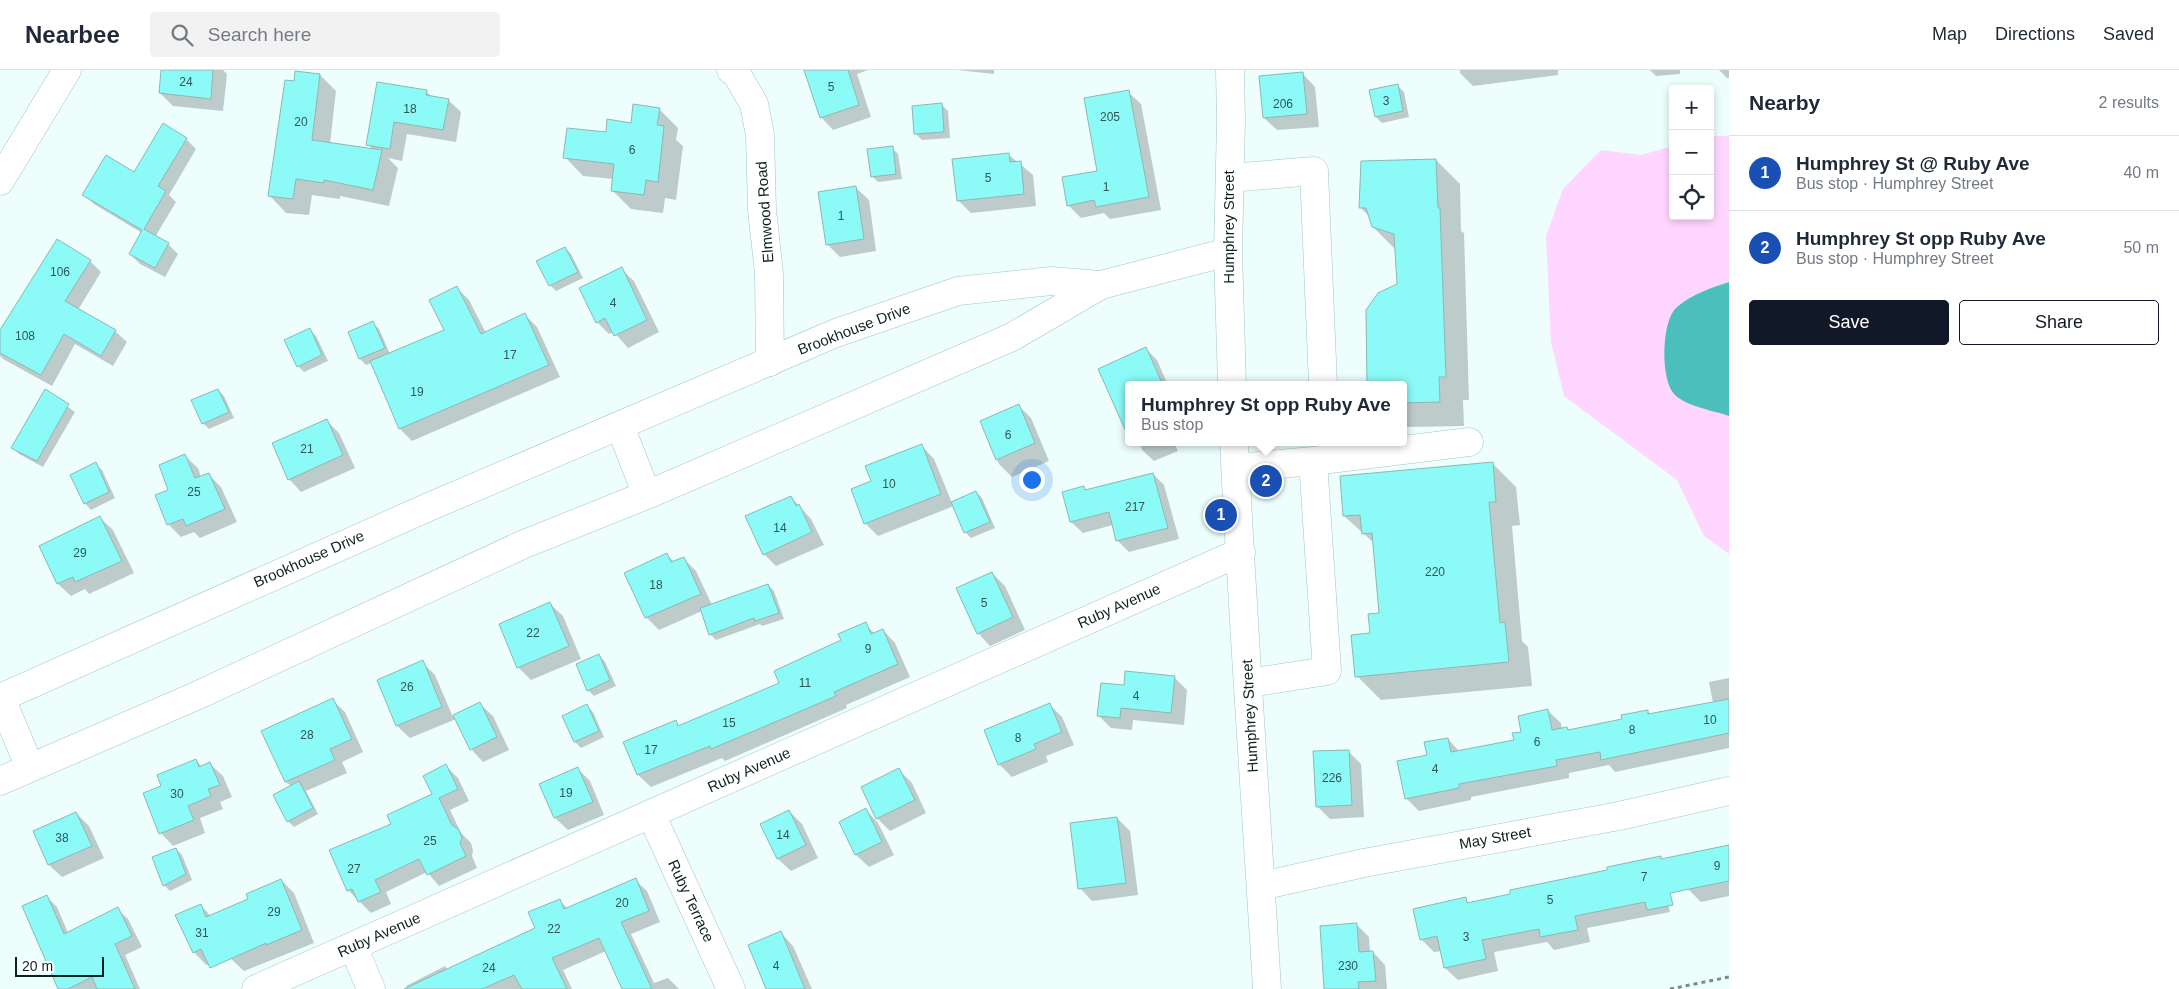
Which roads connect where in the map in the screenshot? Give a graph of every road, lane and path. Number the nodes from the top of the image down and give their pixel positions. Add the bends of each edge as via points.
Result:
1 (67, 70) edge
2 (731, 70) edge
3 (1230, 70) edge
4 (1230, 178) junction
5 (0, 180) edge
6 (1228, 252) junction
7 (1101, 285) junction
8 (770, 362) junction
9 (1232, 381) edge
10 (1322, 381) edge
11 (620, 426) junction
12 (1469, 442) dead end
13 (1235, 455) edge
14 (1314, 461) junction
15 (647, 495) junction
16 (1241, 552) junction
17 (1249, 682) junction
18 (0, 698) edge
19 (30, 768) junction
20 (0, 781) edge
21 (1729, 791) edge
22 (651, 814) junction
23 (1261, 886) junction
24 (353, 946) junction
25 (1729, 977) edge
26 (256, 989) edge
27 (371, 989) edge
28 (731, 989) edge
29 (1267, 989) edge
30 (1670, 989) edge

1 - 5 main road
2 - 8 main road, Elmwood Road via 754,104 760,135 762,210 769,273
3 - 4 main road, Humphrey Street
4 - 6 main road, Humphrey Street
4 - 10 main road via 1314,171
6 - 7 main road, Brookhouse Drive
6 - 9 main road, Humphrey Street
7 - 8 main road, Brookhouse Drive via 1051,281 958,292 836,334
7 - 15 main road, Brookhouse Drive via 1012,337
8 - 11 main road, Brookhouse Drive
11 - 15 main road
11 - 18 main road, Brookhouse Drive via 274,574
12 - 14 main road
13 - 14 main road
13 - 16 main road, Humphrey Street
14 - 17 main road via 1327,672
15 - 19 main road, Brookhouse Drive via 522,545 196,696
16 - 17 main road, Humphrey Street
16 - 22 main road, Ruby Avenue
17 - 23 main road, Humphrey Street
18 - 19 main road, Brookhouse Drive
19 - 20 main road, Brookhouse Drive
21 - 23 main road, May Street via 1619,816 1364,863
22 - 24 main road, Ruby Avenue
22 - 28 main road, Ruby Terrace
23 - 29 main road, Humphrey Street
24 - 26 main road, Ruby Avenue
24 - 27 main road
25 - 30 path

